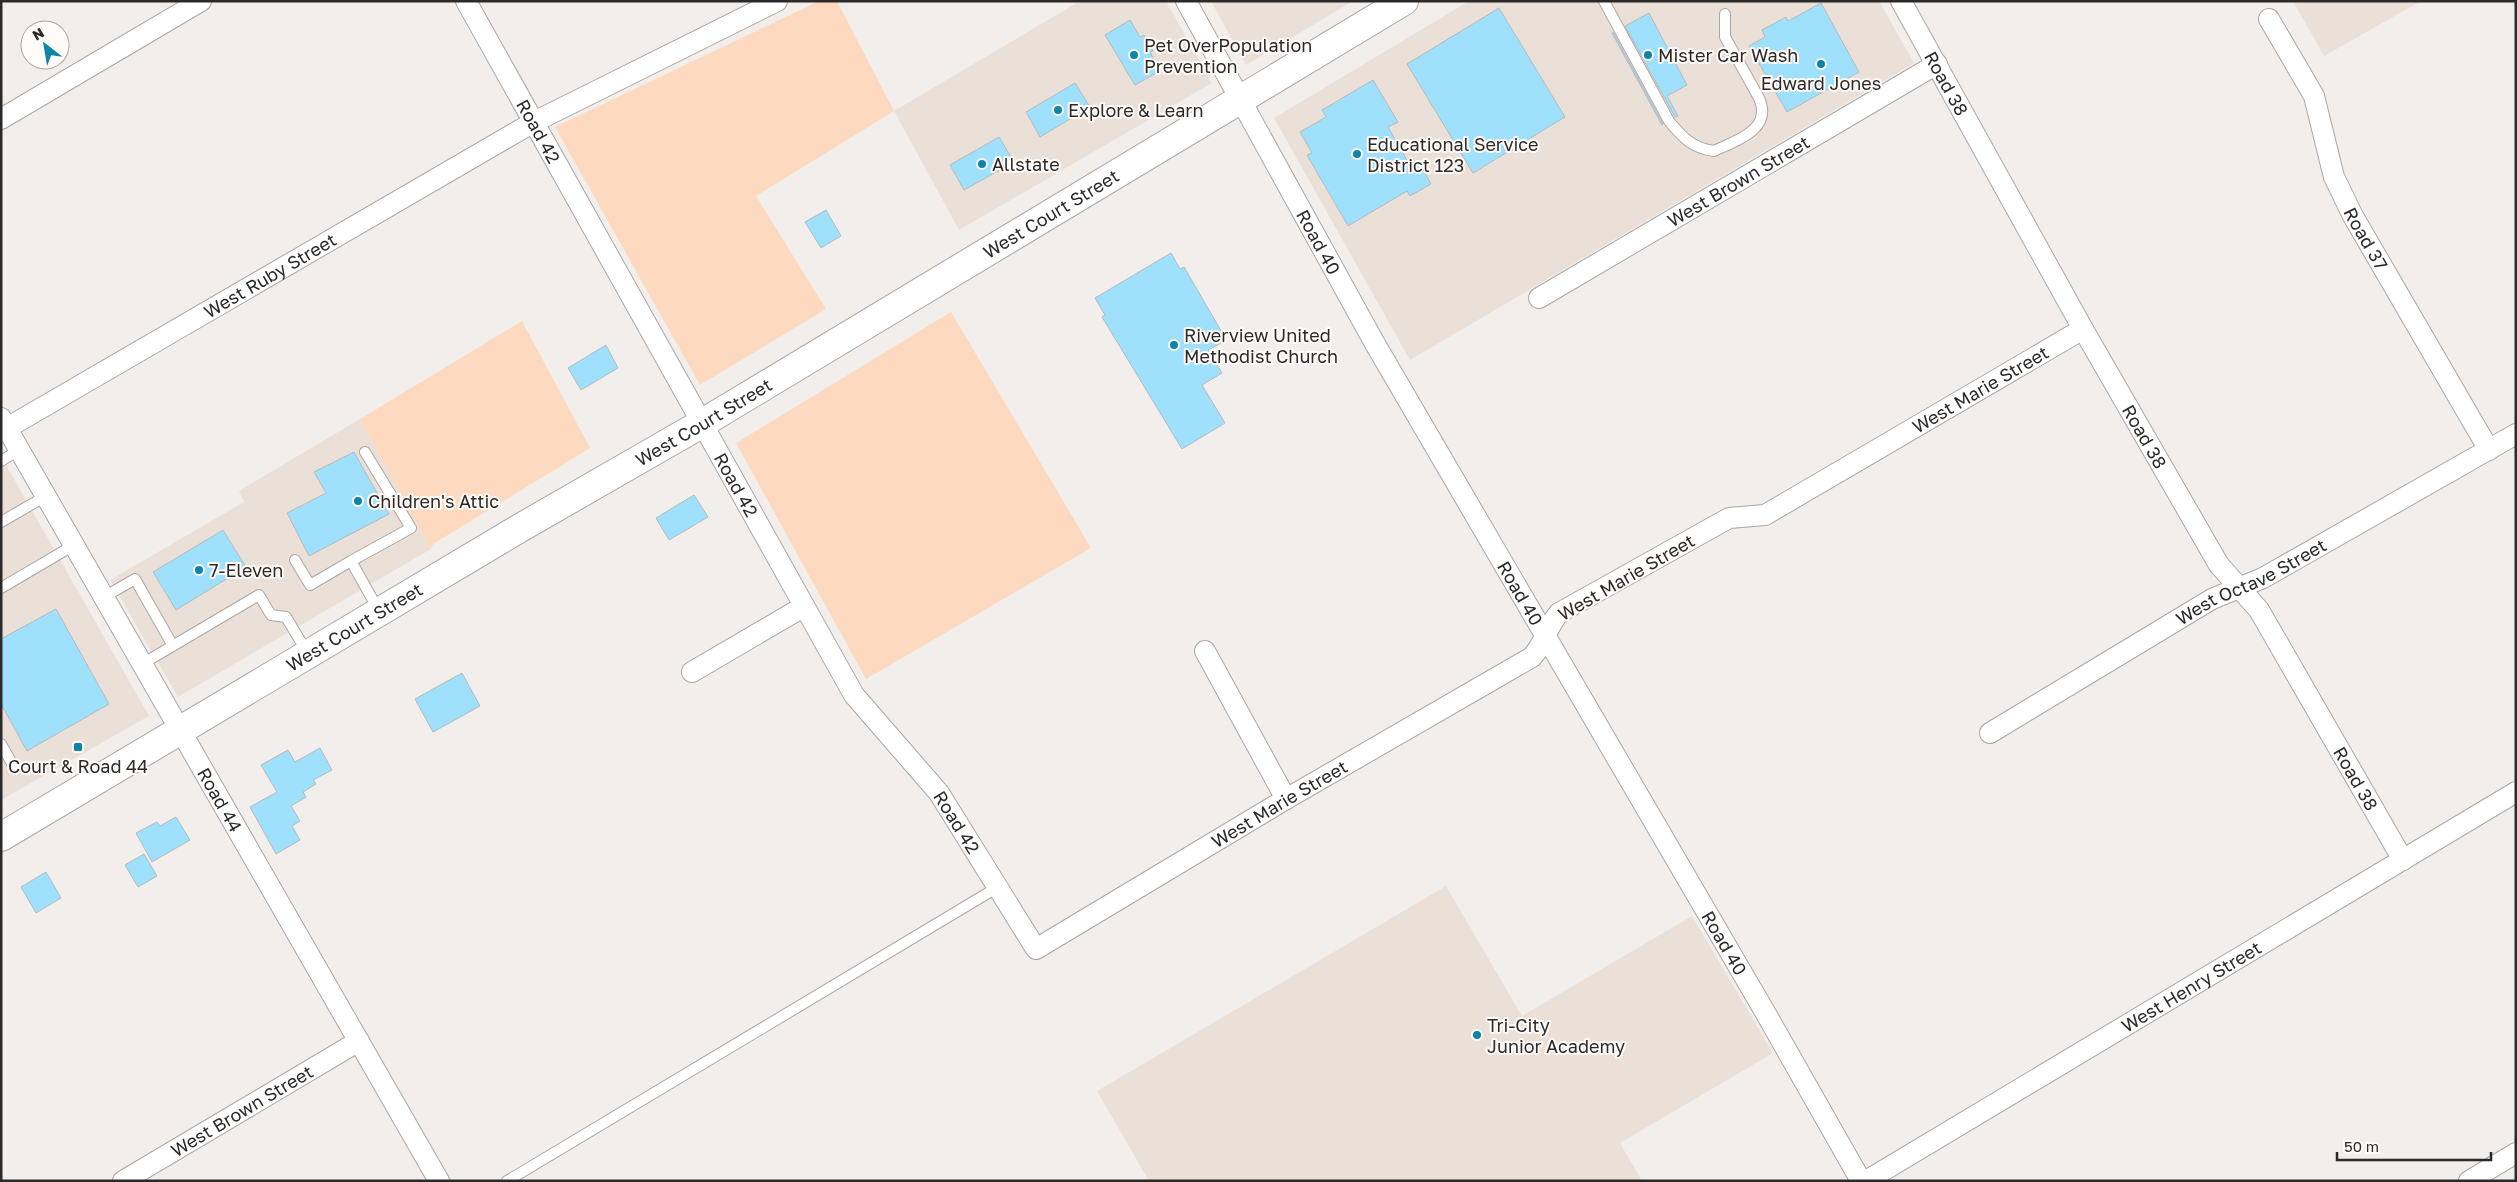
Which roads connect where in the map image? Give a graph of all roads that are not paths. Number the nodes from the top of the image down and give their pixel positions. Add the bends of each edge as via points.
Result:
1 (201, 1) edge
2 (466, 1) edge
3 (777, 1) edge
4 (1186, 1) edge
5 (1404, 1) edge
6 (1604, 1) edge
7 (1901, 1) edge
8 (1725, 14) dead end
9 (2269, 18) dead end
10 (1937, 64) junction
11 (1240, 98) junction
12 (1, 119) edge
13 (532, 123) junction
14 (1539, 298) dead end
15 (2084, 329) junction
16 (4, 423) edge
17 (701, 424) junction
18 (2516, 434) edge
19 (19, 450) junction
20 (2489, 450) junction
21 (365, 452) dead end
22 (1, 461) edge
23 (46, 496) junction
24 (1, 522) edge
25 (74, 544) junction
26 (295, 560) dead end
27 (351, 562) junction
28 (1, 588) edge
29 (2239, 588) junction
30 (104, 597) junction
31 (803, 607) junction
32 (380, 612) junction
33 (1545, 637) junction
34 (173, 646) junction
35 (1205, 651) dead end
36 (308, 654) junction
37 (142, 664) junction
38 (692, 672) dead end
39 (180, 730) junction
40 (1990, 733) dead end
41 (1, 744) edge
42 (14, 767) dead end
43 (2516, 792) edge
44 (1286, 799) junction
45 (1, 837) edge
46 (2403, 860) junction
47 (998, 887) junction
48 (1036, 949) joint
49 (358, 1041) junction
50 (2516, 1153) edge
51 (123, 1181) edge
52 (439, 1181) edge
53 (507, 1181) edge
54 (1861, 1181) edge
55 (1866, 1181) edge
56 (2469, 1181) edge

1 - 12 street
2 - 13 street, Road 42
3 - 13 street, West Ruby Street
4 - 11 street, Road 40
5 - 11 main road, West Court Street
6 - 8 lane via 1669,121 1694,146 1714,151 1754,128 1763,117 1764,108 1725,37
7 - 10 street, Road 38
9 - 20 street, Road 37 via 2314,96 2334,177 2352,216
10 - 14 street, West Brown Street
10 - 15 street, Road 38
11 - 17 main road, West Court Street
11 - 33 street, Road 40 via 1374,342
13 - 16 street, West Ruby Street
13 - 17 street, Road 42
15 - 29 street, Road 38 via 2219,566
15 - 33 street, West Marie Street via 1765,515 1729,518 1559,613
16 - 19 street, Road 44
17 - 31 street, Road 42
17 - 32 main road, West Court Street
18 - 20 street, West Octave Street
19 - 22 lane
19 - 23 street, Road 44
20 - 29 street, West Octave Street via 2263,578
21 - 27 lane via 411,528
23 - 24 lane
23 - 25 street, Road 44
25 - 28 lane
25 - 30 street, Road 44
26 - 27 lane via 310,585
27 - 32 lane
29 - 40 street, West Octave Street via 2212,600
29 - 46 street, Road 38 via 2258,610
30 - 34 lane via 135,579
30 - 37 street, Road 44
31 - 38 street
31 - 47 street, Road 42 via 854,695 940,793
32 - 36 main road, West Court Street
33 - 44 street, West Marie Street via 1541,648 1532,657
33 - 54 street, Road 40
34 - 36 lane via 260,595 271,615 286,617
34 - 37 lane
35 - 44 street
36 - 39 main road, West Court Street
37 - 39 street, Road 44
39 - 45 main road, West Court Street
39 - 49 street, Road 44
41 - 42 lane
43 - 46 street, West Henry Street
44 - 48 street, West Marie Street
46 - 55 street, West Henry Street
47 - 48 street, Road 42
47 - 53 lane
49 - 51 street, West Brown Street
49 - 52 street, Road 44
50 - 56 street

